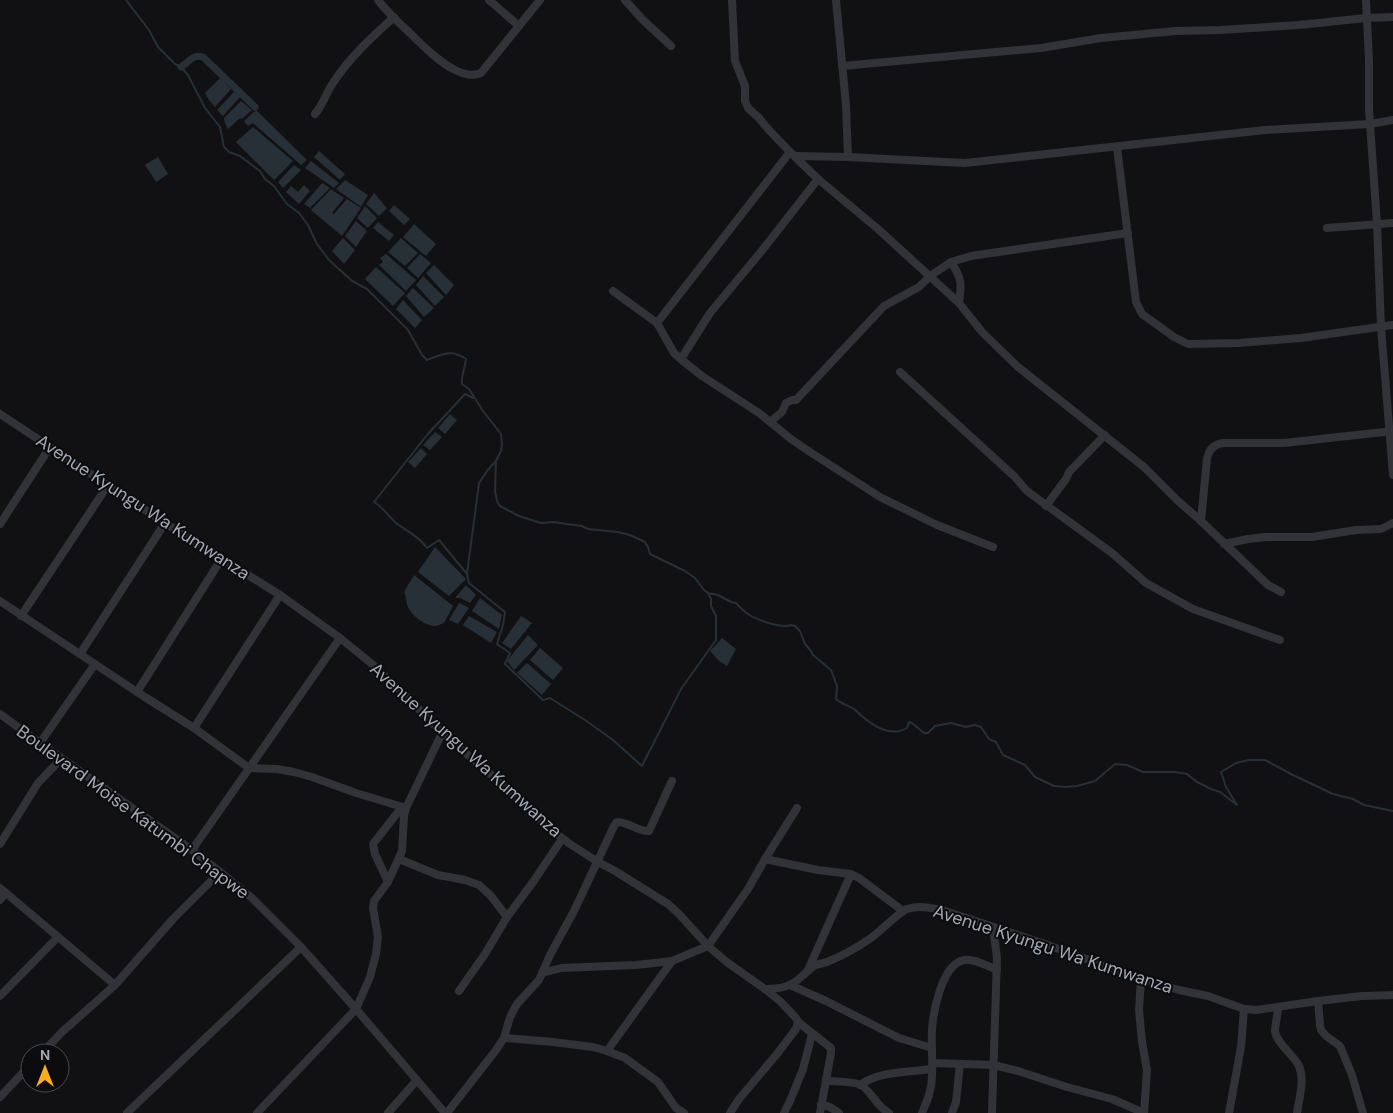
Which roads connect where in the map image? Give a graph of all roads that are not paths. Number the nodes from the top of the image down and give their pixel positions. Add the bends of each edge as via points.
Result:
1 (378, 0) edge
2 (489, 0) edge
3 (540, 0) edge
4 (625, 0) edge
5 (732, 0) edge
6 (836, 0) edge
7 (1366, 0) edge
8 (394, 17) junction
9 (1393, 17) edge
10 (1366, 18) junction
11 (519, 26) junction
12 (672, 46) dead end
13 (842, 66) junction
14 (315, 114) dead end
15 (1393, 120) edge
16 (1370, 124) junction
17 (1117, 147) junction
18 (792, 154) junction
19 (848, 157) junction
20 (818, 179) junction
21 (1393, 223) edge
22 (1377, 224) junction
23 (1327, 228) dead end
24 (1128, 234) junction
25 (951, 262) junction
26 (930, 276) junction
27 (613, 291) dead end
28 (959, 303) junction
29 (657, 323) junction
30 (1393, 325) edge
31 (1381, 327) junction
32 (681, 359) junction
33 (900, 372) dead end
34 (0, 414) edge
35 (770, 422) junction
36 (1392, 431) edge
37 (1105, 436) junction
38 (50, 447) junction
39 (1393, 475) edge
40 (108, 484) junction
41 (1046, 506) junction
42 (1202, 521) junction
43 (165, 523) junction
44 (1393, 523) edge
45 (0, 524) edge
46 (1224, 544) junction
47 (993, 547) dead end
48 (222, 558) junction
49 (1281, 592) dead end
50 (280, 595) junction
51 (0, 601) edge
52 (21, 616) junction
53 (340, 638) junction
54 (1280, 640) dead end
55 (80, 654) junction
56 (95, 664) junction
57 (137, 692) junction
58 (0, 714) edge
59 (194, 728) junction
60 (442, 733) junction
61 (40, 744) junction
62 (62, 759) junction
63 (249, 768) junction
64 (672, 781) dead end
65 (404, 808) junction
66 (797, 808) dead end
67 (562, 839) junction
68 (0, 844) edge
69 (192, 850) junction
70 (399, 859) junction
71 (765, 859) junction
72 (598, 862) junction
73 (220, 872) junction
74 (850, 874) junction
75 (388, 882) junction
76 (3, 891) edge
77 (0, 900) edge
78 (904, 911) junction
79 (506, 917) junction
80 (993, 927) junction
81 (58, 937) junction
82 (708, 946) junction
83 (301, 947) junction
84 (672, 961) junction
85 (547, 962) junction
86 (560, 968) junction
87 (808, 970) junction
88 (996, 970) junction
89 (542, 973) junction
90 (1141, 979) junction
91 (115, 985) junction
92 (790, 985) junction
93 (766, 989) junction
94 (458, 991) dead end
95 (1393, 994) edge
96 (0, 996) edge
97 (1318, 1000) junction
98 (1278, 1008) junction
99 (356, 1009) junction
100 (1244, 1009) junction
101 (798, 1022) junction
102 (812, 1034) junction
103 (504, 1038) junction
104 (52, 1043) edge
105 (932, 1048) junction
106 (607, 1050) junction
107 (960, 1064) junction
108 (994, 1065) junction
109 (933, 1066) junction
110 (20, 1076) edge
111 (417, 1080) junction
112 (826, 1080) junction
113 (860, 1085) junction
114 (0, 1097) edge
115 (821, 1104) junction
116 (127, 1113) edge
117 (257, 1113) edge
118 (388, 1113) edge
119 (446, 1113) edge
120 (684, 1113) edge
121 (730, 1113) edge
122 (784, 1113) edge
123 (820, 1113) edge
124 (839, 1113) edge
125 (889, 1113) edge
126 (922, 1113) edge
127 (952, 1113) edge
128 (992, 1113) edge
129 (1144, 1113) edge
130 (1229, 1113) edge
131 (1298, 1113) edge
132 (1363, 1113) edge

1 - 8 street
2 - 11 street
3 - 11 street
4 - 12 street
5 - 18 street via 735,61 745,86 748,108
6 - 13 street
7 - 10 street
8 - 11 street via 430,52 454,70 470,76 481,73
8 - 14 street via 360,48 333,83
9 - 10 street
10 - 13 street via 1176,31 1041,48
10 - 16 street
13 - 19 street
15 - 16 street
16 - 17 street via 1265,130
16 - 22 street
17 - 19 street via 965,163
17 - 24 street
18 - 19 street
18 - 20 street
18 - 29 street
20 - 26 street
20 - 32 street via 710,313
21 - 22 street
22 - 23 street
22 - 31 street
24 - 25 street via 971,256
24 - 31 street via 1136,302 1142,314 1188,344 1301,338
25 - 26 street
25 - 28 street via 960,276
26 - 28 street
26 - 35 street via 918,287 884,306 796,400 786,403 782,412
27 - 29 street
28 - 37 street via 982,332 1018,367
29 - 32 street
30 - 31 street
31 - 36 street
32 - 35 street
33 - 41 street
34 - 38 street, Avenue Kyungu Wa Kumwanza
35 - 47 street via 803,448 880,497 936,525
36 - 39 street
36 - 42 street via 1284,443 1215,445 1208,453
37 - 41 street via 1069,472
37 - 42 street
38 - 40 street, Avenue Kyungu Wa Kumwanza
38 - 45 street
40 - 43 street, Avenue Kyungu Wa Kumwanza
40 - 52 street
41 - 54 street via 1112,553 1146,583 1193,609
42 - 46 street
43 - 48 street, Avenue Kyungu Wa Kumwanza
43 - 55 street
44 - 46 street via 1381,529 1312,537 1266,536
46 - 49 street
48 - 50 street, Avenue Kyungu Wa Kumwanza
48 - 57 street
50 - 53 street, Avenue Kyungu Wa Kumwanza
50 - 59 street
51 - 52 street
52 - 55 street
53 - 60 street, Avenue Kyungu Wa Kumwanza via 407,696
53 - 63 street
55 - 56 street
56 - 57 street
56 - 61 street
57 - 59 street
58 - 61 street, Boulevard Moise Katumbi Chapwe
59 - 63 street
60 - 65 street
60 - 67 street, Avenue Kyungu Wa Kumwanza
61 - 62 street, Boulevard Moise Katumbi Chapwe
62 - 68 street via 38,783
62 - 69 street, Boulevard Moise Katumbi Chapwe
63 - 65 street via 294,772
63 - 69 street
64 - 72 street via 651,829 647,832 617,822
65 - 70 street via 403,844
65 - 75 street via 373,844
66 - 71 street
67 - 72 street, Avenue Kyungu Wa Kumwanza
67 - 79 street
69 - 73 street, Boulevard Moise Katumbi Chapwe
70 - 75 street
70 - 79 street via 438,875 479,885
71 - 74 street
71 - 82 street
72 - 82 street, Avenue Kyungu Wa Kumwanza via 668,904
72 - 85 street
73 - 83 street, Boulevard Moise Katumbi Chapwe via 267,912
73 - 91 street
74 - 78 street
74 - 87 street
75 - 99 street via 374,901 378,937 376,954
76 - 77 street
76 - 81 street
78 - 80 street, Avenue Kyungu Wa Kumwanza via 929,908
78 - 87 street via 871,938
79 - 94 street via 485,954
80 - 88 street
80 - 90 street, Avenue Kyungu Wa Kumwanza
81 - 91 street
81 - 96 street
82 - 84 street
82 - 93 street, Avenue Kyungu Wa Kumwanza
83 - 99 street, Boulevard Moise Katumbi Chapwe
83 - 116 street
84 - 86 street
84 - 106 street
85 - 86 street
85 - 89 street
86 - 89 street
87 - 92 street
88 - 105 street via 961,960 949,971 942,983 935,1010
88 - 108 street
89 - 103 street via 517,1004
90 - 100 street, Avenue Kyungu Wa Kumwanza
90 - 129 street via 1139,1010 1147,1070
91 - 104 street
92 - 93 street
92 - 105 street via 899,1038
93 - 101 street, Avenue Kyungu Wa Kumwanza
95 - 97 street, Avenue Kyungu Wa Kumwanza
97 - 98 street, Avenue Kyungu Wa Kumwanza
97 - 132 street via 1321,1030 1340,1046
98 - 100 street, Avenue Kyungu Wa Kumwanza
98 - 131 street via 1277,1038 1299,1065
99 - 111 street, Boulevard Moise Katumbi Chapwe
99 - 117 street
100 - 130 street
101 - 102 street, Avenue Kyungu Wa Kumwanza
101 - 121 street via 796,1029
102 - 112 street, Avenue Kyungu Wa Kumwanza via 831,1048
102 - 122 street via 803,1069
103 - 106 street
103 - 119 street
105 - 109 street
106 - 120 street via 625,1058 658,1082 676,1108
107 - 108 street
107 - 109 street
107 - 127 street
108 - 128 street
108 - 129 street via 1112,1099
109 - 113 street via 876,1076
109 - 126 street via 930,1095
110 - 114 street
111 - 118 street
111 - 119 street, Boulevard Moise Katumbi Chapwe
112 - 113 street
112 - 115 street
113 - 125 street
115 - 123 street
115 - 124 street

